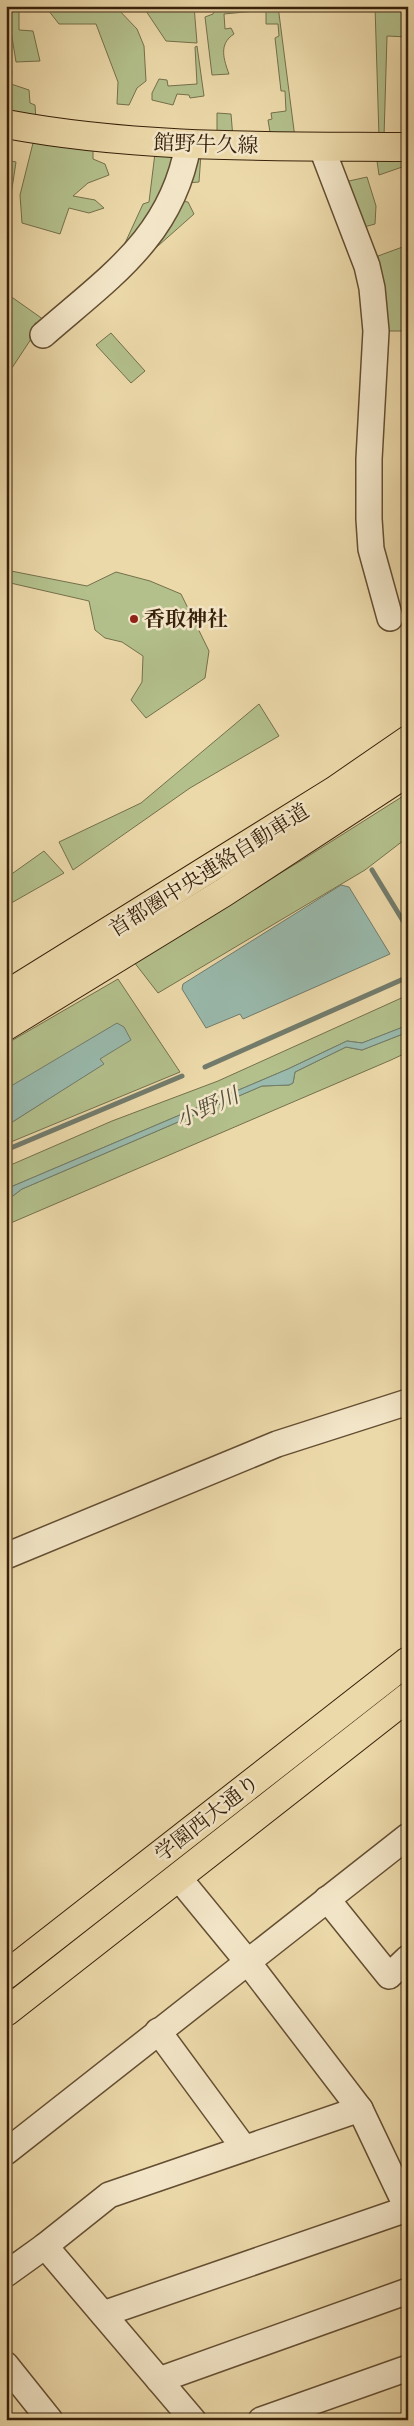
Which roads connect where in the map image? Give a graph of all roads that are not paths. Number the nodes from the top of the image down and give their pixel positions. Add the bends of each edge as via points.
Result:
1 (6, 124) edge
2 (188, 145) junction
3 (322, 146) junction
4 (408, 147) edge
5 (43, 335) dead end
6 (390, 618) dead end
7 (408, 740) edge
8 (408, 772) edge
9 (6, 995) edge
10 (6, 1026) edge
11 (408, 1402) edge
12 (6, 1556) edge
13 (408, 1661) edge
14 (408, 1698) edge
15 (408, 1836) edge
16 (178, 1877) junction
17 (327, 1898) junction
18 (408, 1958) edge
19 (247, 1961) junction
20 (6, 1975) edge
21 (6, 2012) edge
22 (158, 2031) junction
23 (360, 2109) junction
24 (244, 2148) junction
25 (6, 2152) edge
26 (408, 2210) edge
27 (45, 2246) junction
28 (6, 2274) edge
29 (408, 2291) edge
30 (103, 2314) junction
31 (6, 2365) edge
32 (408, 2368) edge
33 (159, 2380) junction
34 (50, 2420) edge
35 (193, 2420) edge
36 (261, 2420) edge

1 - 2 main road, 館野牛久線 via 64,134
2 - 3 main road, 館野牛久線
2 - 5 street via 184,171 169,206 147,240
3 - 4 main road, 館野牛久線
3 - 6 street via 367,266 372,288 376,331 368,459 369,519 371,549
7 - 9 main road, 首都圏中央連絡自動車道 via 334,791
8 - 10 main road, 首都圏中央連絡自動車道 via 223,893
11 - 12 street via 277,1444
13 - 20 main road, 学園西大通り
14 - 16 main road, 学園西大通り
15 - 17 street
16 - 19 street
16 - 21 main road, 学園西大通り
17 - 18 street via 389,1976
17 - 19 street
19 - 22 street
19 - 23 street
22 - 24 street
22 - 25 street
23 - 24 street
23 - 26 street
24 - 27 street via 109,2195
26 - 30 street
27 - 28 street
27 - 30 street
29 - 33 street
30 - 33 street
31 - 34 street
32 - 36 street
33 - 35 street

